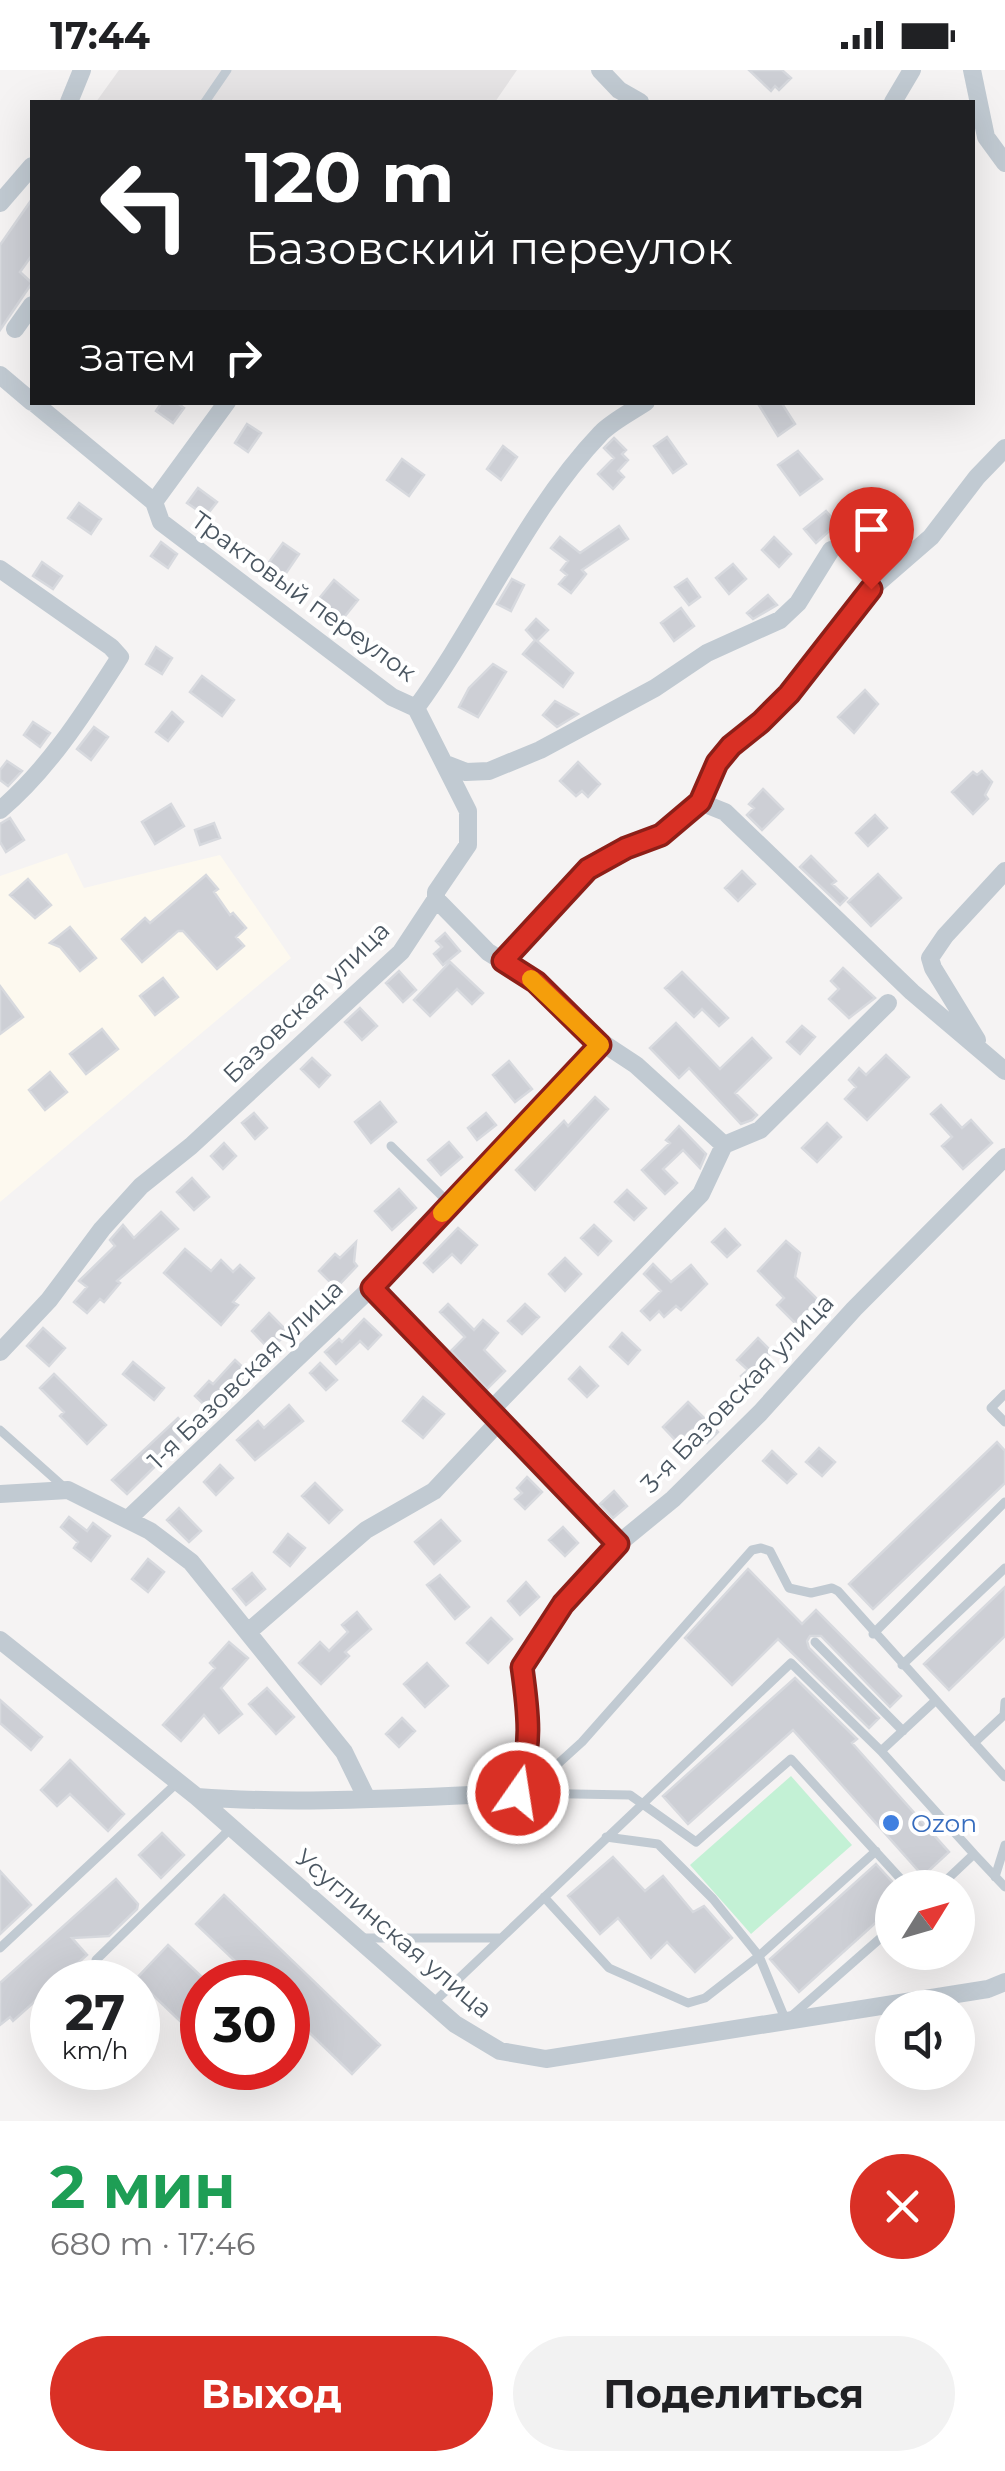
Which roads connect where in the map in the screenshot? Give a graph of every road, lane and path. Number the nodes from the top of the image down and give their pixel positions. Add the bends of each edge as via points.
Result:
1 (82, 70) edge
2 (227, 70) edge
3 (600, 70) edge
4 (912, 70) edge
5 (972, 70) edge
6 (69, 100) edge
7 (206, 100) edge
8 (636, 100) edge
9 (894, 100) edge
10 (1005, 164) edge
11 (30, 168) edge
12 (0, 203) edge
13 (30, 308) edge
14 (15, 329) dead end
15 (0, 376) edge
16 (30, 400) edge
17 (37, 405) edge
18 (225, 405) edge
19 (642, 405) edge
20 (1005, 448) edge
21 (154, 502) junction
22 (832, 550) dead end
23 (0, 569) edge
24 (416, 708) junction
25 (448, 766) junction
26 (700, 802) junction
27 (0, 810) edge
28 (1005, 871) edge
29 (436, 896) junction
30 (503, 961) junction
31 (888, 1003) dead end
32 (600, 1045) junction
33 (980, 1048) junction
34 (1005, 1071) edge
35 (724, 1145) junction
36 (391, 1146) dead end
37 (1005, 1157) edge
38 (450, 1204) junction
39 (372, 1288) junction
40 (0, 1352) edge
41 (1005, 1394) edge
42 (496, 1416) junction
43 (1005, 1422) edge
44 (0, 1430) edge
45 (68, 1490) junction
46 (0, 1494) edge
47 (1005, 1502) edge
48 (128, 1519) junction
49 (618, 1544) junction
50 (1005, 1568) edge
51 (248, 1632) junction
52 (874, 1634) junction
53 (0, 1640) edge
54 (816, 1642) dead end
55 (902, 1665) junction
56 (935, 1702) junction
57 (1005, 1702) edge
58 (903, 1731) junction
59 (974, 1743) junction
60 (882, 1751) junction
61 (1005, 1777) edge
62 (178, 1782) junction
63 (518, 1793) junction
64 (197, 1798) junction
65 (367, 1798) junction
66 (642, 1803) junction
67 (232, 1828) junction
68 (606, 1837) junction
69 (1005, 1846) edge
70 (876, 1851) junction
71 (974, 1854) junction
72 (893, 1870) edge
73 (957, 1870) edge
74 (995, 1877) junction
75 (1005, 1888) edge
76 (544, 1896) junction
77 (358, 1938) junction
78 (500, 1938) junction
79 (875, 1943) edge
80 (0, 1948) edge
81 (760, 1956) junction
82 (96, 1960) dead end
83 (1005, 1982) edge
84 (432, 2004) junction
85 (786, 2021) junction

1 - 6 street
2 - 7 lane
3 - 8 street
4 - 9 street
5 - 10 street via 986,137
11 - 12 street
13 - 14 street
15 - 16 street, Трактовый переулок
17 - 21 street, Трактовый переулок
18 - 21 street
19 - 24 street via 604,431 552,494
20 - 26 street via 931,538 871,589 789,694 731,746
21 - 24 street, Трактовый переулок via 161,522 392,698
22 - 25 street via 780,620 707,653 540,750 489,771
23 - 27 street via 120,657 47,759
24 - 25 street, Базовская улица
25 - 29 street, Базовская улица via 468,811 468,845
26 - 30 street via 661,835 588,869
26 - 33 street via 725,812 912,992
28 - 33 street via 930,958
29 - 30 street
29 - 40 street, Базовская улица via 401,952 140,1186
30 - 32 street via 536,982
31 - 35 street via 760,1130
32 - 35 street via 636,1065
32 - 38 street, 1-я Базовская улица
33 - 34 street
35 - 42 street via 701,1194 497,1404
36 - 38 lane
37 - 49 street, 3-я Базовская улица via 760,1413
38 - 39 street, 1-я Базовская улица
39 - 42 street
39 - 48 street, 1-я Базовская улица
41 - 43 lane via 991,1408
42 - 49 street
42 - 51 street via 494,1427 434,1491 366,1530
44 - 45 lane
45 - 46 street
45 - 48 street
47 - 52 lane
48 - 51 street via 191,1562
49 - 63 street, 3-я Базовская улица via 563,1604 522,1667 529,1738
50 - 55 lane
51 - 65 street via 344,1752
52 - 55 lane
52 - 63 lane via 838,1591 789,1588 770,1552 752,1550 582,1742
53 - 62 street, Усуглинская улица
54 - 58 lane
55 - 56 lane
56 - 58 lane
56 - 59 lane
57 - 59 lane via 1004,1715
58 - 60 lane
59 - 61 lane
60 - 66 lane via 792,1663
60 - 71 lane
62 - 64 street, Усуглинская улица
62 - 80 lane
63 - 65 street
63 - 66 lane via 630,1795
64 - 65 street
64 - 67 street, Усуглинская улица
66 - 68 lane
66 - 70 lane via 696,1842 791,1758
67 - 77 street, Усуглинская улица
67 - 82 lane
68 - 76 lane
68 - 81 lane via 658,1844
69 - 74 lane
70 - 72 lane
70 - 81 lane
71 - 73 lane
71 - 74 lane
74 - 75 lane
76 - 78 lane
76 - 81 lane via 609,1968 688,2003 705,1998
77 - 78 lane
77 - 84 street, Усуглинская улица
78 - 84 lane
79 - 85 lane
81 - 85 lane
83 - 85 street, Усуглинская улица
84 - 85 street, Усуглинская улица via 500,2052 546,2059

